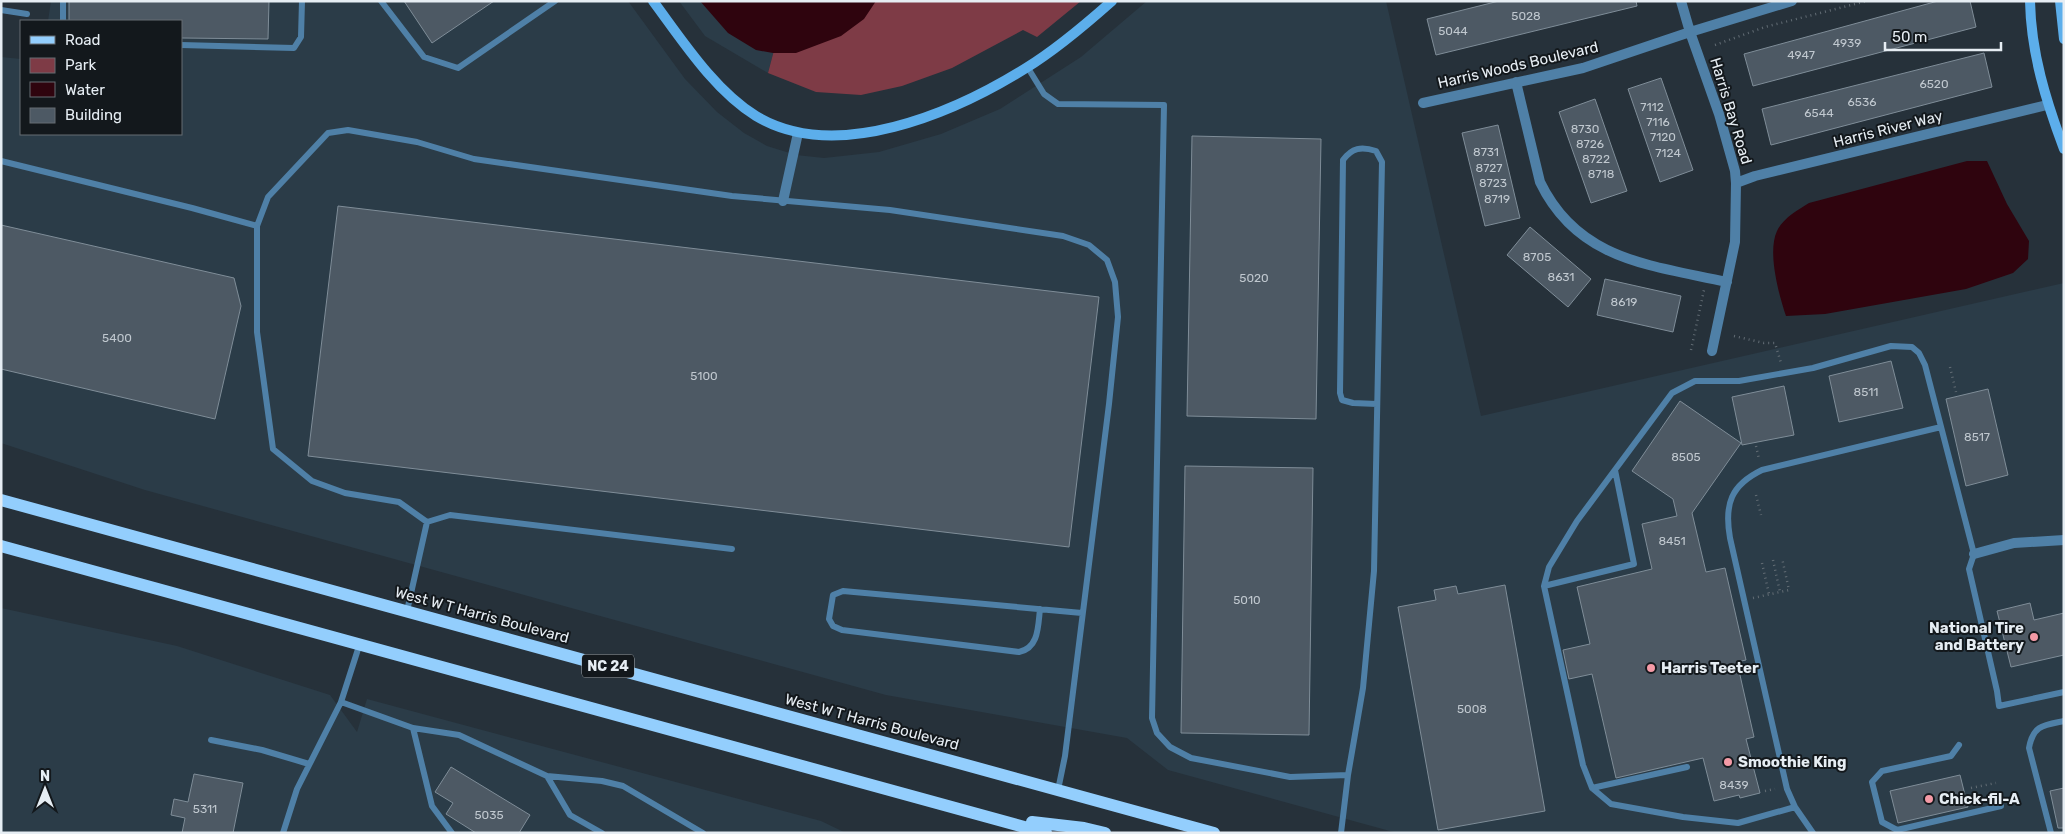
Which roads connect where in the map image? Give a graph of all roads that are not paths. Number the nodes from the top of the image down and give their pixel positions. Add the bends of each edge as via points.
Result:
1 (64, 1) edge
2 (302, 1) edge
3 (380, 1) edge
4 (555, 1) edge
5 (653, 1) edge
6 (1112, 1) edge
7 (1681, 1) edge
8 (1792, 1) edge
9 (2030, 1) edge
10 (2060, 1) edge
11 (1, 10) edge
12 (27, 14) dead end
13 (62, 20) edge
14 (1690, 32) junction
15 (2064, 39) edge
16 (182, 45) edge
17 (1028, 68) junction
18 (1516, 82) junction
19 (1423, 103) dead end
20 (2047, 105) junction
21 (798, 133) junction
22 (2064, 149) edge
23 (1, 161) edge
24 (1736, 183) junction
25 (783, 201) junction
26 (257, 226) junction
27 (1727, 282) junction
28 (1712, 351) dead end
29 (1377, 404) junction
30 (1941, 427) junction
31 (1615, 470) junction
32 (1, 500) edge
33 (427, 522) junction
34 (2064, 540) edge
35 (1, 546) edge
36 (732, 549) dead end
37 (1974, 554) junction
38 (1544, 586) junction
39 (1040, 609) junction
40 (407, 611) junction
41 (1082, 613) junction
42 (360, 643) junction
43 (2064, 692) edge
44 (341, 702) junction
45 (2064, 721) edge
46 (413, 728) junction
47 (211, 740) dead end
48 (1959, 745) dead end
49 (309, 764) junction
50 (1687, 767) dead end
51 (1348, 775) junction
52 (547, 776) junction
53 (1592, 788) junction
54 (1058, 790) junction
55 (2001, 806) dead end
56 (1795, 807) junction
57 (994, 819) junction
58 (284, 833) edge
59 (452, 833) edge
60 (602, 833) edge
61 (703, 833) edge
62 (1046, 833) edge
63 (1105, 833) edge
64 (1214, 833) edge
65 (1341, 833) edge
66 (1813, 833) edge
67 (2051, 833) edge

1 - 13 lane
2 - 16 lane via 301,37 294,48
3 - 4 lane via 424,57 458,68
5 - 21 main road via 695,57 741,105 774,125
6 - 17 main road
7 - 14 street, Harris Bay Road
8 - 14 street, Harris Woods Boulevard
9 - 20 main road via 2035,53
10 - 15 main road
11 - 12 lane
14 - 18 street, Harris Woods Boulevard via 1583,68
14 - 24 street, Harris Bay Road via 1719,114
17 - 21 main road via 965,101 900,124 837,136
17 - 51 lane via 1044,94 1058,104 1164,105 1152,718 1157,733 1170,747 1190,758 1290,777
18 - 19 street, Harris Woods Boulevard
18 - 27 street via 1540,182 1551,203 1570,226 1614,254
20 - 22 main road
20 - 24 street, Harris River Way
21 - 25 street
23 - 26 lane
24 - 27 street, Harris Bay Road via 1735,242
25 - 26 lane via 474,159 417,142 348,130 328,133 268,197
25 - 41 lane via 890,210 1063,236 1089,245 1107,260 1115,282 1118,317
26 - 33 lane via 257,332 273,449 312,481 345,493 399,502
27 - 28 street, Harris Bay Road
29 - 29 lane via 1382,162 1376,151 1357,148 1343,160 1340,393 1342,400
29 - 51 lane via 1374,571 1363,688
30 - 31 lane via 1919,354 1912,347 1892,346 1813,368 1739,381 1696,381 1672,393
30 - 37 lane
30 - 56 lane via 1762,470 1745,478 1729,502 1728,523 1744,601 1787,789
31 - 38 lane via 1577,521 1549,567
31 - 38 lane via 1634,564
32 - 40 main road, West W T Harris Boulevard / NC 24
33 - 36 lane via 450,515
33 - 40 lane
34 - 37 street via 2014,543
35 - 42 main road
37 - 43 lane via 1969,569 1999,706
38 - 53 lane via 1583,764
39 - 39 lane via 843,591 833,595 830,619 842,630 1019,652 1028,650 1033,644
39 - 41 lane
40 - 54 main road, West W T Harris Boulevard / NC 24
41 - 54 lane
42 - 44 lane
42 - 57 main road
44 - 46 lane
44 - 49 lane
45 - 67 lane via 2042,726 2031,736 2029,748
46 - 52 lane via 459,736
46 - 59 lane via 432,806
47 - 49 lane
48 - 55 lane via 1951,756 1882,772 1872,782 1882,822 1897,830
49 - 58 lane via 297,789
50 - 53 lane
51 - 65 lane
52 - 60 lane via 570,815
52 - 61 lane via 623,786
53 - 56 lane via 1611,804 1738,824
54 - 64 main road, West W T Harris Boulevard / NC 24
56 - 66 lane
57 - 62 main road
57 - 63 main road

